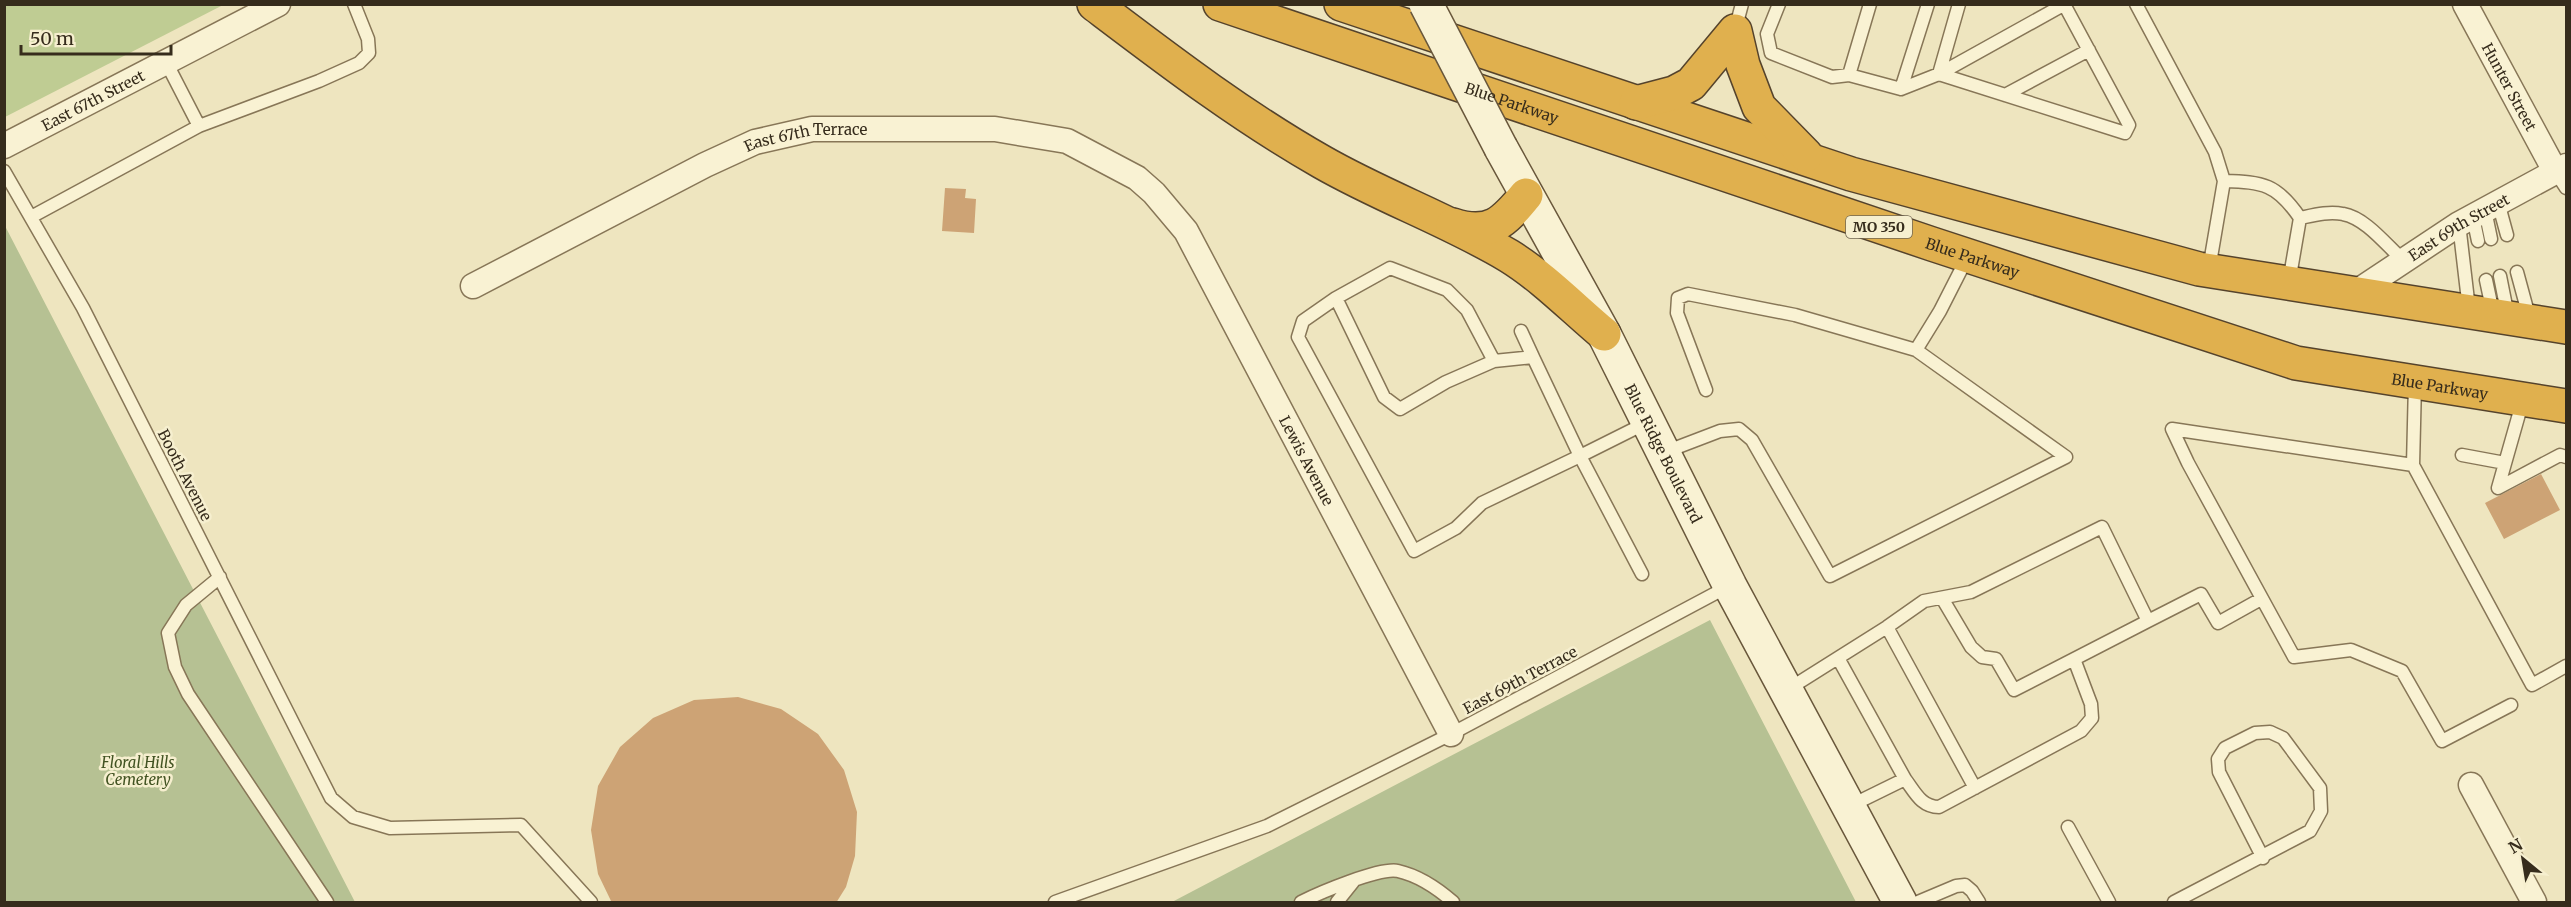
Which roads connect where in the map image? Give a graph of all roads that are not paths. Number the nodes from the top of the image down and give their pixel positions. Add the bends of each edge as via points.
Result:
1 (278, 4) edge
2 (354, 4) edge
3 (1094, 4) edge
4 (1220, 4) edge
5 (1341, 4) edge
6 (1426, 4) edge
7 (1779, 4) edge
8 (1929, 4) edge
9 (1959, 4) edge
10 (2136, 4) edge
11 (2464, 4) edge
12 (1868, 5) edge
13 (2065, 5) edge
14 (1739, 18) edge
15 (2089, 50) junction
16 (166, 62) junction
17 (1939, 74) junction
18 (1849, 75) junction
19 (1901, 88) junction
20 (2005, 95) junction
21 (1636, 103) junction
22 (199, 126) junction
23 (4, 146) edge
24 (1811, 161) junction
25 (4, 171) edge
26 (2563, 175) edge
27 (2224, 181) junction
28 (1154, 193) joint
29 (1526, 195) junction
30 (2479, 213) junction
31 (31, 217) junction
32 (2300, 218) junction
33 (1440, 221) junction
34 (2507, 235) dead end
35 (2491, 239) dead end
36 (2478, 241) dead end
37 (1969, 255) junction
38 (2404, 261) junction
39 (2208, 270) junction
40 (2517, 272) dead end
41 (2499, 276) dead end
42 (2486, 280) dead end
43 (2289, 283) junction
44 (473, 286) dead end
45 (2355, 293) junction
46 (1335, 298) junction
47 (2500, 316) junction
48 (2566, 327) edge
49 (1521, 331) dead end
50 (1604, 334) junction
51 (1916, 350) junction
52 (1533, 357) junction
53 (1494, 361) junction
54 (2415, 382) junction
55 (1706, 390) dead end
56 (2552, 399) edge
57 (1649, 422) junction
58 (1664, 453) junction
59 (2462, 455) dead end
60 (1580, 456) junction
61 (2566, 457) edge
62 (2505, 463) junction
63 (2413, 465) junction
64 (1642, 574) dead end
65 (220, 577) junction
66 (1730, 586) junction
67 (1942, 598) junction
68 (2262, 599) junction
69 (2148, 621) junction
70 (1887, 627) junction
71 (1838, 658) junction
72 (2074, 659) junction
73 (2566, 666) edge
74 (1786, 690) junction
75 (2511, 705) dead end
76 (1451, 734) junction
77 (1905, 779) junction
78 (2471, 785) dead end
79 (1975, 788) junction
80 (1848, 807) junction
81 (2068, 827) dead end
82 (2263, 858) junction
83 (1354, 880) junction
84 (327, 903) edge
85 (591, 903) edge
86 (1055, 903) edge
87 (1301, 903) edge
88 (1337, 903) edge
89 (1453, 903) edge
90 (1900, 903) edge
91 (1918, 903) edge
92 (1979, 903) edge
93 (2109, 903) edge
94 (2174, 903) edge
95 (2534, 903) edge

1 - 16 street, East 67th Street
2 - 22 lane via 368,39 369,53 359,63
3 - 33 highway via 1224,102 1278,137
4 - 37 highway, Blue Parkway / MO 350
5 - 21 highway
6 - 29 main road, Blue Ridge Boulevard, bridge
7 - 18 lane via 1767,34 1771,53 1832,77
8 - 19 lane
9 - 17 lane
10 - 27 lane via 2215,152
11 - 26 street, Hunter Street
12 - 18 lane
13 - 15 lane
13 - 17 lane
14 - 21 highway via 1691,84
14 - 24 highway via 1745,73 1759,106
15 - 20 lane
15 - 20 lane via 2129,125 2125,134
16 - 22 lane
16 - 23 street, East 67th Street
17 - 19 lane
17 - 20 lane
18 - 19 lane
21 - 24 highway
22 - 31 lane
24 - 39 highway
25 - 31 lane, Booth Avenue
26 - 30 street, East 69th Street
27 - 32 lane via 2256,182 2277,191
27 - 39 lane
28 - 44 street, East 67th Terrace via 1137,178 1067,141 995,129 812,129 755,142
28 - 76 street, Lewis Avenue via 1186,231
29 - 33 highway via 1506,219 1490,228 1465,229
29 - 50 main road, Blue Ridge Boulevard
30 - 34 lane
30 - 35 lane
30 - 36 lane
30 - 38 street, East 69th Street
30 - 47 lane
31 - 65 lane, Booth Avenue via 83,308
32 - 38 lane via 2345,214 2364,224
32 - 43 lane
33 - 50 highway via 1529,269
37 - 51 lane
37 - 54 highway, Blue Parkway / MO 350 via 2296,363
38 - 45 street, East 69th Street
39 - 43 highway
40 - 47 lane
41 - 47 lane
42 - 47 lane
43 - 45 highway
45 - 47 highway
46 - 53 lane via 1390,268 1447,290 1467,310
46 - 53 lane via 1384,398 1400,409 1446,382
46 - 60 lane via 1303,321 1298,337 1414,551 1456,528 1482,503
47 - 48 highway
49 - 52 lane
50 - 57 main road, Blue Ridge Boulevard
51 - 55 lane via 1795,315 1688,294 1678,298 1677,313
51 - 58 lane via 2066,457 1830,576 1752,440 1739,429 1720,431
52 - 53 lane
52 - 60 lane
54 - 56 highway, Blue Parkway / MO 350
54 - 63 lane
56 - 62 lane
57 - 58 main road, Blue Ridge Boulevard
57 - 60 lane
58 - 66 main road, Blue Ridge Boulevard
59 - 62 lane
60 - 64 lane
61 - 62 lane via 2560,455 2544,461 2498,488
63 - 68 lane via 2172,429
63 - 73 lane via 2532,685
65 - 84 lane via 186,605 168,633 175,667 188,694
65 - 85 lane, Booth Avenue via 332,798 353,817 390,828 521,825
66 - 74 main road, Blue Ridge Boulevard
66 - 76 lane, East 69th Terrace
67 - 69 lane via 1971,592 2102,528
67 - 70 lane via 1924,601
67 - 72 lane via 1971,647 1982,657 1995,659 2014,690
68 - 69 lane via 2218,623 2201,594
68 - 75 lane via 2294,657 2351,650 2402,671 2442,741
69 - 72 lane
70 - 71 lane
70 - 79 lane
71 - 74 lane
71 - 77 lane
72 - 79 lane via 2091,704 2092,718 2081,731
74 - 80 main road, Blue Ridge Boulevard
76 - 86 lane, East 69th Terrace via 1267,826
77 - 79 lane via 1929,807 1939,807
77 - 80 lane
78 - 95 street
80 - 90 main road, Blue Ridge Boulevard
81 - 93 lane
82 - 82 lane via 2310,831 2321,811 2320,788 2283,738 2270,732 2255,733 2225,748 2218,759 2219,772
82 - 94 lane
83 - 87 lane
83 - 88 lane
83 - 89 lane via 1395,870 1433,884
91 - 92 lane via 1965,885

